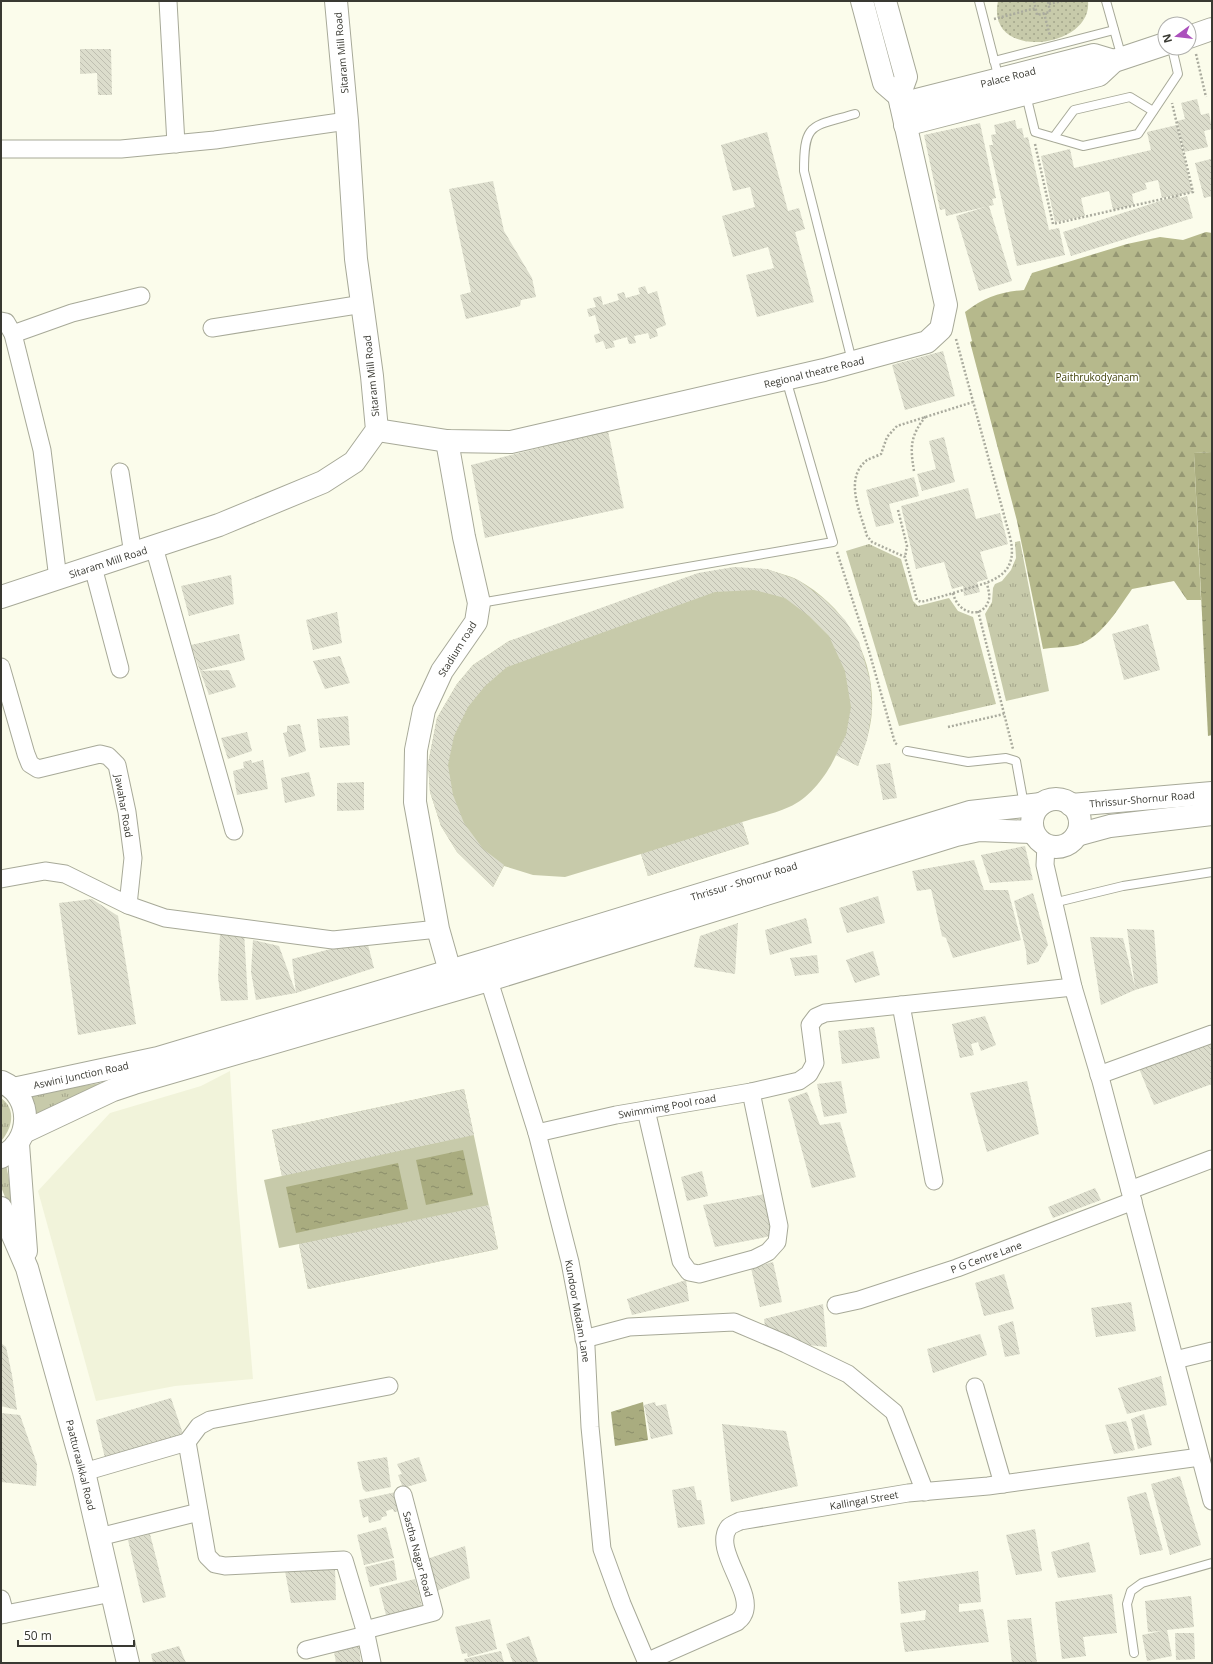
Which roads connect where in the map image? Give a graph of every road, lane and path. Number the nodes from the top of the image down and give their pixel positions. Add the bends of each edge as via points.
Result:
1 (168, 1) edge
2 (336, 1) edge
3 (862, 1) edge
4 (885, 1) edge
5 (980, 1) edge
6 (1034, 1) edge
7 (1062, 1) edge
8 (1106, 1) edge
9 (1048, 3) edge
10 (1036, 8) junction
11 (1044, 13) junction
12 (985, 21) junction
13 (1114, 30) junction
14 (1198, 34) edge
15 (1053, 46) junction
16 (1157, 47) edge
17 (1174, 56) edge
18 (1118, 60) junction
19 (997, 70) junction
20 (1169, 88) junction
21 (1026, 94) junction
22 (1206, 97) dead end
23 (900, 100) junction
24 (1153, 111) junction
25 (855, 114) dead end
26 (347, 121) junction
27 (905, 125) junction
28 (1035, 132) junction
29 (1054, 137) junction
30 (176, 144) junction
31 (1, 149) edge
32 (141, 296) dead end
33 (363, 304) junction
34 (1, 320) edge
35 (212, 328) dead end
36 (955, 333) dead end
37 (13, 334) junction
38 (853, 362) junction
39 (786, 379) junction
40 (973, 402) junction
41 (926, 416) junction
42 (377, 430) junction
43 (447, 441) junction
44 (914, 471) dead end
45 (120, 472) dead end
46 (898, 510) dead end
47 (833, 542) junction
48 (154, 547) junction
49 (133, 554) junction
50 (905, 557) junction
51 (94, 567) junction
52 (58, 579) junction
53 (988, 583) junction
54 (953, 593) junction
55 (1, 597) edge
56 (479, 603) junction
57 (978, 611) junction
58 (1, 667) edge
59 (120, 669) dead end
60 (1004, 714) junction
61 (948, 727) dead end
62 (907, 750) joint
63 (1016, 761) junction
64 (1212, 793) edge
65 (1032, 804) junction
66 (1071, 805) junction
67 (1212, 814) edge
68 (234, 832) dead end
69 (1077, 835) junction
70 (1040, 839) junction
71 (1212, 872) edge
72 (1, 879) edge
73 (1053, 903) junction
74 (128, 905) junction
75 (438, 929) junction
76 (486, 971) junction
77 (452, 981) junction
78 (1073, 986) junction
79 (901, 1005) junction
80 (1212, 1034) edge
81 (176, 1062) junction
82 (1099, 1075) junction
83 (7, 1085) edge
84 (750, 1092) junction
85 (646, 1110) junction
86 (537, 1133) junction
87 (14, 1144) edge
88 (1212, 1159) edge
89 (934, 1181) dead end
90 (1131, 1196) junction
91 (1, 1208) edge
92 (27, 1268) junction
93 (836, 1305) dead end
94 (584, 1339) junction
95 (1212, 1351) edge
96 (1175, 1360) junction
97 (388, 1386) dead end
98 (975, 1387) dead end
99 (187, 1442) junction
100 (1200, 1457) junction
101 (84, 1472) junction
102 (1003, 1484) junction
103 (925, 1492) junction
104 (403, 1496) dead end
105 (1212, 1501) edge
106 (200, 1512) junction
107 (99, 1537) junction
108 (1212, 1563) edge
109 (112, 1593) junction
110 (2, 1609) edge
111 (366, 1633) junction
112 (306, 1650) dead end
113 (1134, 1653) dead end
114 (647, 1662) edge
115 (128, 1663) edge
116 (372, 1663) edge

1 - 30 street
2 - 26 main road, Sitaram Mill Road
3 - 23 main road via 884,83
4 - 23 main road via 906,77
5 - 12 lane
6 - 10 path
7 - 9 path
8 - 13 lane
9 - 11 path via 1050,12
10 - 11 path via 1037,14
10 - 12 path
11 - 15 path
12 - 19 lane
13 - 15 lane
13 - 18 lane
14 - 22 path
15 - 19 lane
16 - 18 main road, Palace Road
17 - 20 lane via 1178,74
18 - 19 main road, Palace Road via 1094,55
18 - 21 main road, Palace Road via 1099,75
19 - 23 main road, Palace Road
20 - 24 lane
20 - 28 path via 1193,192 1053,224 1033,137
21 - 27 main road, Palace Road
21 - 28 lane
23 - 27 main road, Regional theatre Road
24 - 29 lane via 1138,134 1083,146
24 - 29 lane via 1130,97 1074,110
25 - 38 lane via 817,126 809,132 804,146 804,172
26 - 30 street
26 - 33 main road, Sitaram Mill Road via 356,259
27 - 38 main road, Regional theatre Road via 946,305 945,311 941,329 927,342
28 - 29 lane
30 - 31 street via 121,149
32 - 37 street via 72,314
33 - 35 street
33 - 42 main road, Sitaram Mill Road
34 - 37 street via 6,322
36 - 40 path
37 - 52 street via 42,450
38 - 39 main road, Regional theatre Road
39 - 43 main road, Regional theatre Road via 511,442
39 - 47 lane
40 - 41 path
40 - 53 path via 1012,548 1007,568 1000,577
41 - 44 path via 916,428 912,441
41 - 50 path via 897,426 887,437 881,454 867,461 857,472 854,487 867,536 872,542
42 - 43 main road
42 - 48 main road, Sitaram Mill Road via 354,462 323,482 219,525
43 - 56 main road, Stadium road
45 - 49 street
46 - 50 path via 907,546
47 - 56 lane
47 - 62 path via 869,651 895,743
48 - 49 main road, Sitaram Mill Road
48 - 68 street
49 - 51 main road, Sitaram Mill Road
50 - 54 path via 917,600 921,602
51 - 52 main road, Sitaram Mill Road
51 - 59 street
52 - 55 main road, Sitaram Mill Road
53 - 54 path
53 - 57 path via 989,598 984,608
54 - 57 path via 960,607 969,612
56 - 75 main road, Stadium road via 476,622 442,672 424,710 416,750 415,802
57 - 60 path
58 - 74 street, Jawahar Road via 30,764 38,769 100,754 108,756 117,765 133,858
60 - 61 path
60 - 63 path
62 - 63 lane via 968,762 1006,758
63 - 65 lane
64 - 66 main road, Thrissur-Shornur Road
65 - 66 main road via 1056,799
65 - 70 main road via 1032,817
65 - 76 main road, Thrissur - Shornur Road via 970,812
66 - 69 main road via 1079,819
67 - 69 main road via 1110,826
69 - 70 main road via 1066,846 1058,848
70 - 73 street
70 - 76 main road via 979,830 956,835
71 - 73 lane via 1123,886
72 - 74 street via 45,871 65,874
73 - 78 street
74 - 75 street via 165,918 333,940
75 - 77 main road, Stadium road
76 - 77 main road, Thrissur - Shornur Road
76 - 86 street, Kundoor Madam Lane
77 - 81 main road, Thrissur - Shornur Road
78 - 79 street
78 - 82 street
79 - 84 street, Swimmimg Pool road via 826,1013 816,1017 810,1025 815,1063 809,1074 799,1081
79 - 89 street
80 - 82 street
81 - 83 main road, Aswini Junction Road via 149,1060
81 - 87 main road via 113,1090
82 - 90 street
83 - 87 main road via 20,1098 25,1109 26,1120
84 - 85 street, Swimmimg Pool road
84 - 85 street via 779,1226 777,1242 768,1252 754,1259 699,1274 689,1272 681,1261
85 - 86 street, Swimmimg Pool road
86 - 94 street, Kundoor Madam Lane via 570,1262
87 - 92 main road
88 - 90 street, P G Centre Lane
90 - 93 street, P G Centre Lane via 957,1268
90 - 96 street
91 - 92 main road
92 - 101 main road, Paatturaaikkal Road
94 - 103 street via 629,1327 734,1322 786,1344 848,1374 894,1412
94 - 114 street, Kundoor Madam Lane via 602,1549
95 - 96 street
96 - 100 street
97 - 99 street via 210,1420 199,1426
98 - 102 street
99 - 101 street
99 - 106 street
100 - 102 street, Kallingal Street
100 - 105 street
101 - 107 main road, Paatturaaikkal Road
102 - 103 street, Kallingal Street
103 - 114 street, Kallingal Street via 740,1521 729,1527 724,1536 726,1549 745,1601 744,1615 737,1622
104 - 111 street, Sastha Nagar Road via 434,1612
106 - 107 street
106 - 111 street via 207,1556 215,1564 226,1566 344,1560
107 - 109 main road, Paatturaaikkal Road
108 - 113 lane via 1142,1583 1131,1591 1127,1604
109 - 110 street
109 - 115 main road, Paatturaaikkal Road
111 - 112 street
111 - 116 street

